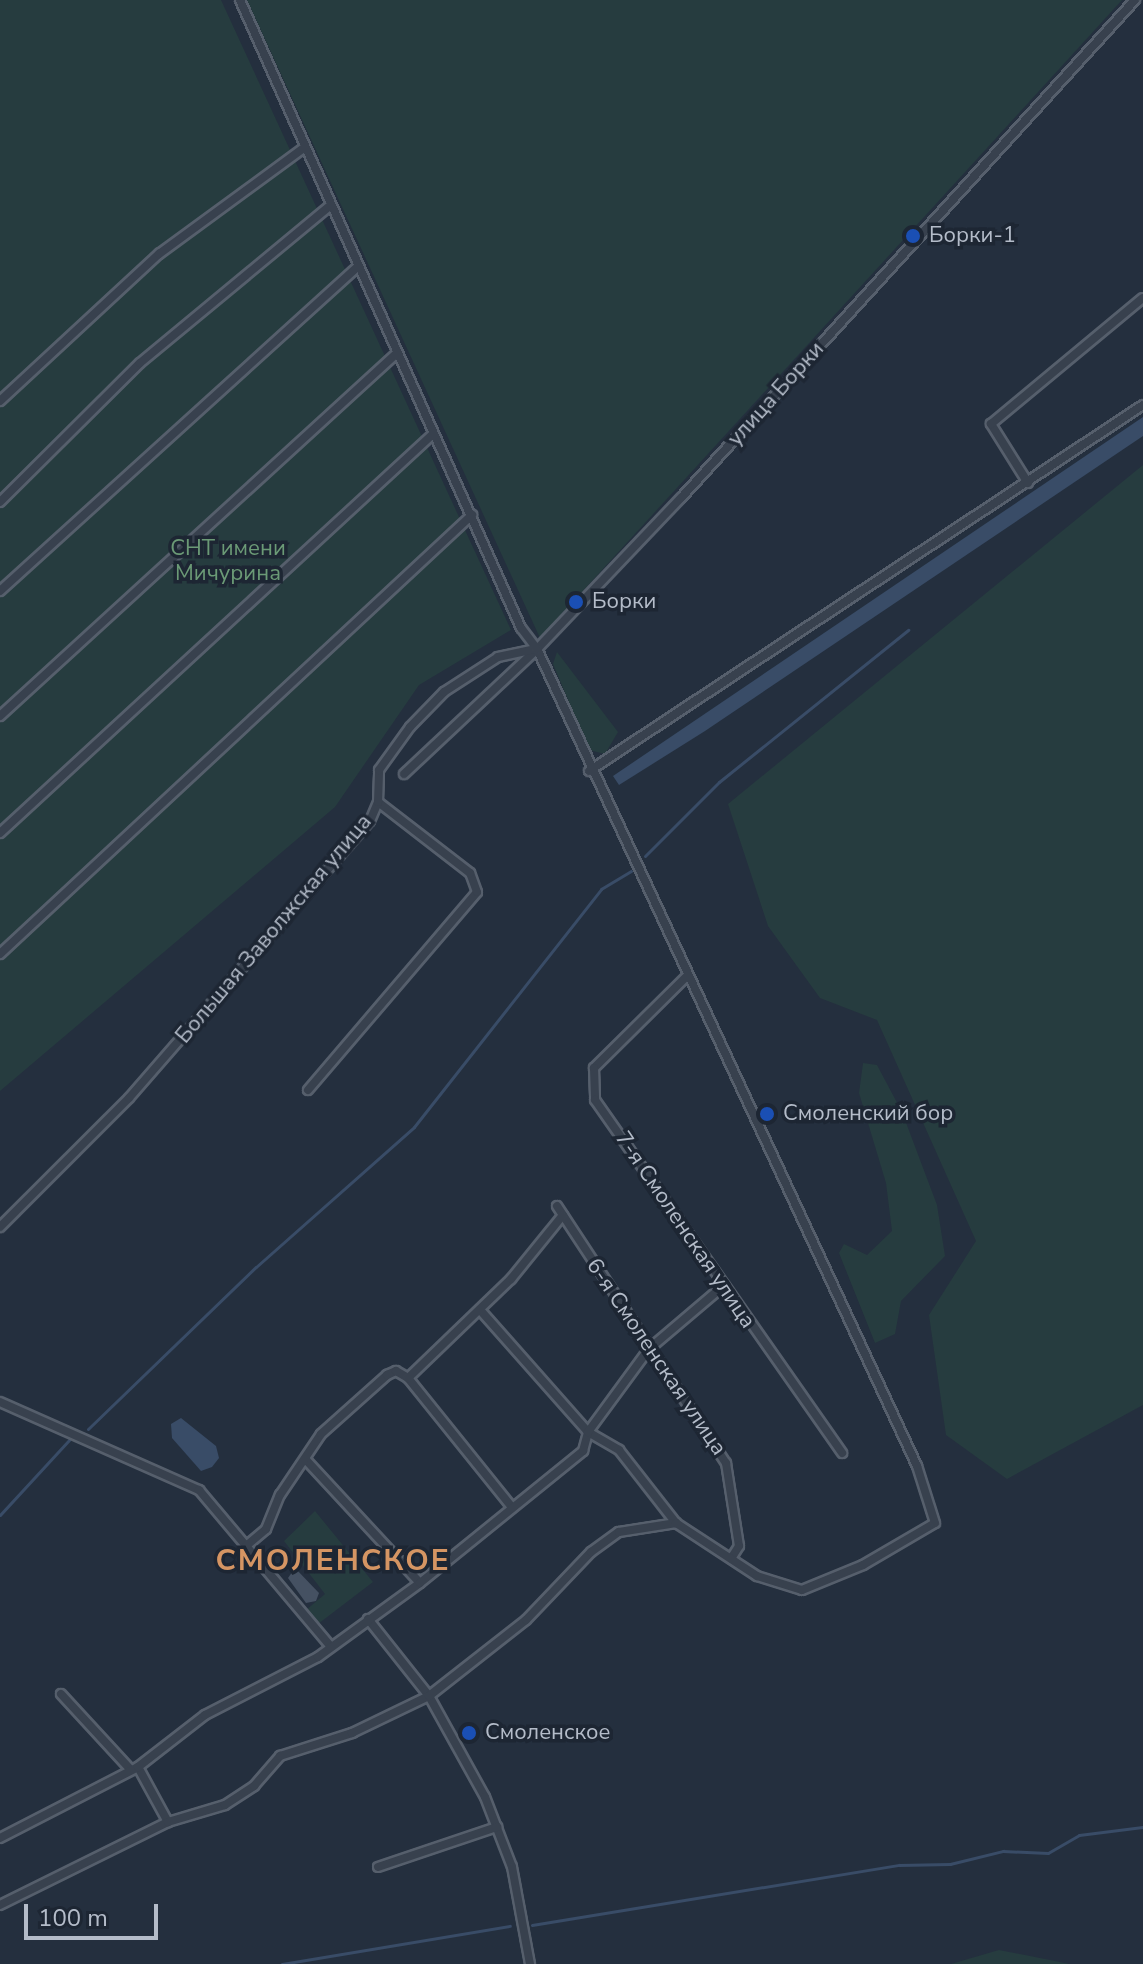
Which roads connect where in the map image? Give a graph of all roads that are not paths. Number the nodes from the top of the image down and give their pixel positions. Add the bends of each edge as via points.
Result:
1 (240, 0) edge
2 (1135, 0) edge
3 (305, 147) junction
4 (330, 206) junction
5 (357, 267) junction
6 (1143, 298) edge
7 (397, 353) junction
8 (0, 401) edge
9 (1143, 405) edge
10 (433, 434) junction
11 (1028, 483) junction
12 (0, 502) edge
13 (472, 515) junction
14 (0, 591) edge
15 (537, 649) junction
16 (0, 716) edge
17 (589, 771) junction
18 (404, 774) dead end
19 (378, 802) junction
20 (0, 833) edge
21 (0, 954) edge
22 (687, 976) junction
23 (308, 1090) dead end
24 (557, 1206) dead end
25 (563, 1215) junction
26 (0, 1227) edge
27 (722, 1287) junction
28 (481, 1311) junction
29 (649, 1349) junction
30 (408, 1378) junction
31 (0, 1402) edge
32 (588, 1432) junction
33 (842, 1453) dead end
34 (307, 1461) junction
35 (511, 1506) junction
36 (676, 1523) junction
37 (246, 1546) junction
38 (731, 1559) junction
39 (420, 1583) junction
40 (368, 1619) junction
41 (331, 1647) junction
42 (61, 1694) dead end
43 (429, 1696) junction
44 (135, 1768) junction
45 (168, 1822) junction
46 (497, 1827) junction
47 (0, 1838) edge
48 (378, 1867) dead end
49 (0, 1905) edge
50 (530, 1964) edge

1 - 3 street
2 - 15 street, улица Борки
3 - 4 street
3 - 8 street via 159,254
4 - 5 street
4 - 12 street via 140,363
5 - 7 street
5 - 14 street
6 - 11 street via 991,424
7 - 10 street
7 - 16 street
9 - 11 street
10 - 13 street
10 - 20 street
11 - 17 street
13 - 15 street
13 - 21 street
15 - 17 street
15 - 18 street, улица Борки
15 - 19 street, Большая Заволжская улица via 498,657 444,692 379,770
17 - 22 street
19 - 23 street via 470,873 477,892
19 - 26 street, Большая Заволжская улица via 370,821 139,1087
22 - 27 street, 7-я Смоленская улица via 594,1068 595,1100 664,1193
22 - 38 street via 935,1512 927,1529 802,1590 780,1587
24 - 25 street, 6-я Смоленская улица
25 - 28 street
25 - 29 street, 6-я Смоленская улица
27 - 29 street
27 - 33 street, 7-я Смоленская улица
28 - 30 street
28 - 32 street
29 - 32 street
29 - 38 street, 6-я Смоленская улица via 726,1463 739,1546
30 - 34 street via 396,1371 387,1375 321,1434
30 - 35 street
31 - 37 street via 199,1490
32 - 35 street via 583,1451
32 - 36 street via 619,1450
34 - 37 street via 280,1495 266,1529
34 - 39 street
35 - 39 street
36 - 38 street
36 - 43 street via 636,1526 601,1545 526,1620
37 - 41 street
39 - 40 street
40 - 41 street
40 - 43 street
41 - 44 street via 253,1696 205,1715
42 - 44 street
43 - 45 street via 352,1733 280,1756 254,1786 225,1805
43 - 46 street
44 - 45 street
44 - 47 street
45 - 49 street
46 - 48 street
46 - 50 street via 512,1867

